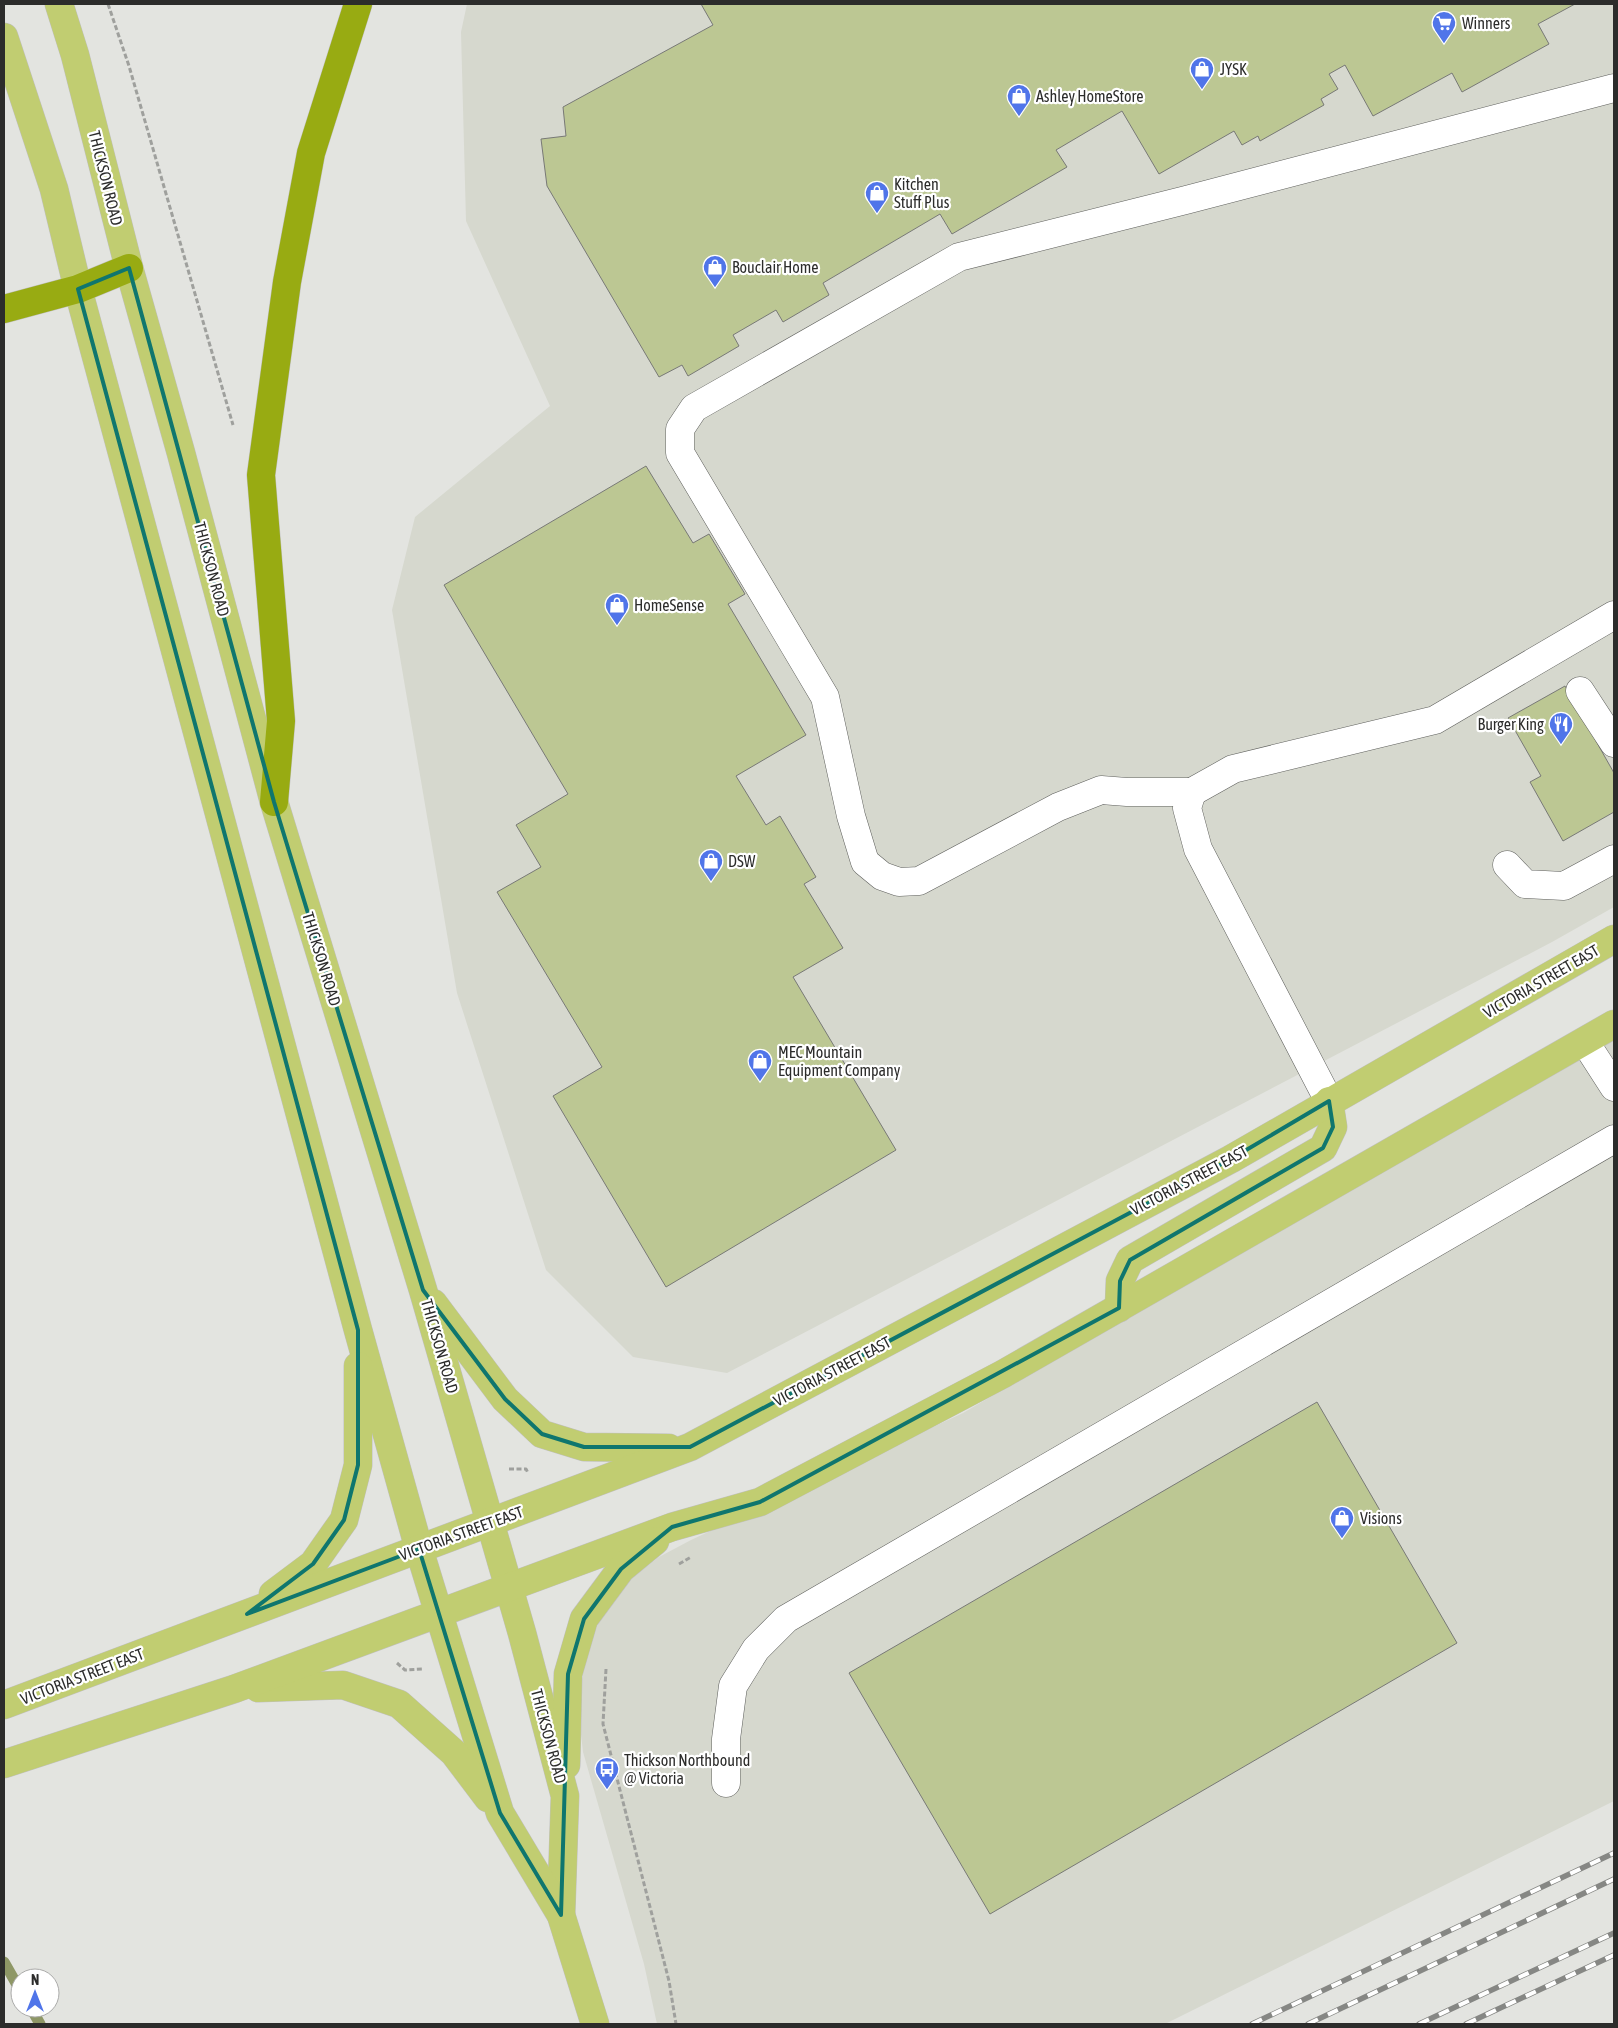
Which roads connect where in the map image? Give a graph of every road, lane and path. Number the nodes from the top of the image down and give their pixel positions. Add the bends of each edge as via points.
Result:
1 (59, 4) edge
2 (108, 4) edge
3 (358, 4) edge
4 (4, 37) edge
5 (1614, 88) edge
6 (129, 268) junction
7 (78, 290) junction
8 (4, 309) edge
9 (234, 429) dead end
10 (1614, 616) edge
11 (1580, 691) dead end
12 (1614, 743) edge
13 (1192, 792) junction
14 (274, 802) junction
15 (1614, 859) edge
16 (1507, 865) dead end
17 (1614, 939) edge
18 (1614, 1024) edge
19 (1585, 1042) junction
20 (1614, 1087) edge
21 (1330, 1101) junction
22 (1614, 1139) edge
23 (424, 1290) junction
24 (1119, 1308) junction
25 (358, 1330) junction
26 (690, 1447) junction
27 (490, 1523) junction
28 (672, 1527) junction
29 (419, 1549) junction
30 (509, 1588) junction
31 (247, 1614) junction
32 (438, 1614) junction
33 (395, 1661) dead end
34 (608, 1664) dead end
35 (424, 1669) dead end
36 (234, 1689) junction
37 (4, 1705) edge
38 (4, 1764) edge
39 (726, 1783) dead end
40 (565, 1796) junction
41 (500, 1813) junction
42 (561, 1915) junction
43 (595, 2024) edge
44 (676, 2024) edge

1 - 6 main road, THICKSON ROAD
2 - 9 path via 129,66
3 - 14 highway via 312,153 287,282 261,475 281,721
4 - 7 main road, THICKSON ROAD via 54,189
5 - 13 lane via 959,257 694,408 680,429 680,453 825,697 850,816 865,862 882,876 899,882 919,881 1058,807 1101,790
6 - 7 highway
6 - 14 main road, THICKSON ROAD
7 - 8 highway
7 - 25 main road, THICKSON ROAD
10 - 13 lane via 1435,720 1233,769
11 - 12 lane
13 - 21 lane via 1187,808 1198,849
14 - 23 main road, THICKSON ROAD
15 - 16 lane via 1564,886 1525,884
17 - 21 main road, VICTORIA STREET EAST
18 - 19 main road
19 - 20 lane
19 - 24 main road
21 - 24 main road via 1333,1126 1322,1148 1130,1260 1120,1281
21 - 26 main road, VICTORIA STREET EAST via 1222,1164
22 - 39 lane via 786,1619 756,1649 732,1686 726,1739
23 - 26 main road via 505,1399 542,1434 584,1447
23 - 27 main road, THICKSON ROAD
24 - 28 main road via 1003,1374 760,1502
25 - 29 main road, THICKSON ROAD
25 - 31 main road via 358,1465 344,1520 313,1564
26 - 27 main road, VICTORIA STREET EAST
27 - 29 main road, VICTORIA STREET EAST
27 - 30 main road, THICKSON ROAD
28 - 30 main road
28 - 40 main road via 620,1569 584,1619 568,1674
29 - 31 main road, VICTORIA STREET EAST
29 - 32 main road, THICKSON ROAD
30 - 32 main road
30 - 40 main road, THICKSON ROAD
31 - 37 main road, VICTORIA STREET EAST
32 - 36 main road
32 - 41 main road, THICKSON ROAD
33 - 35 path via 405,1670
34 - 44 path via 603,1724
36 - 38 main road
36 - 41 main road via 344,1685 399,1704 454,1753
40 - 42 main road, THICKSON ROAD
41 - 42 main road, THICKSON ROAD
42 - 43 main road, THICKSON ROAD

